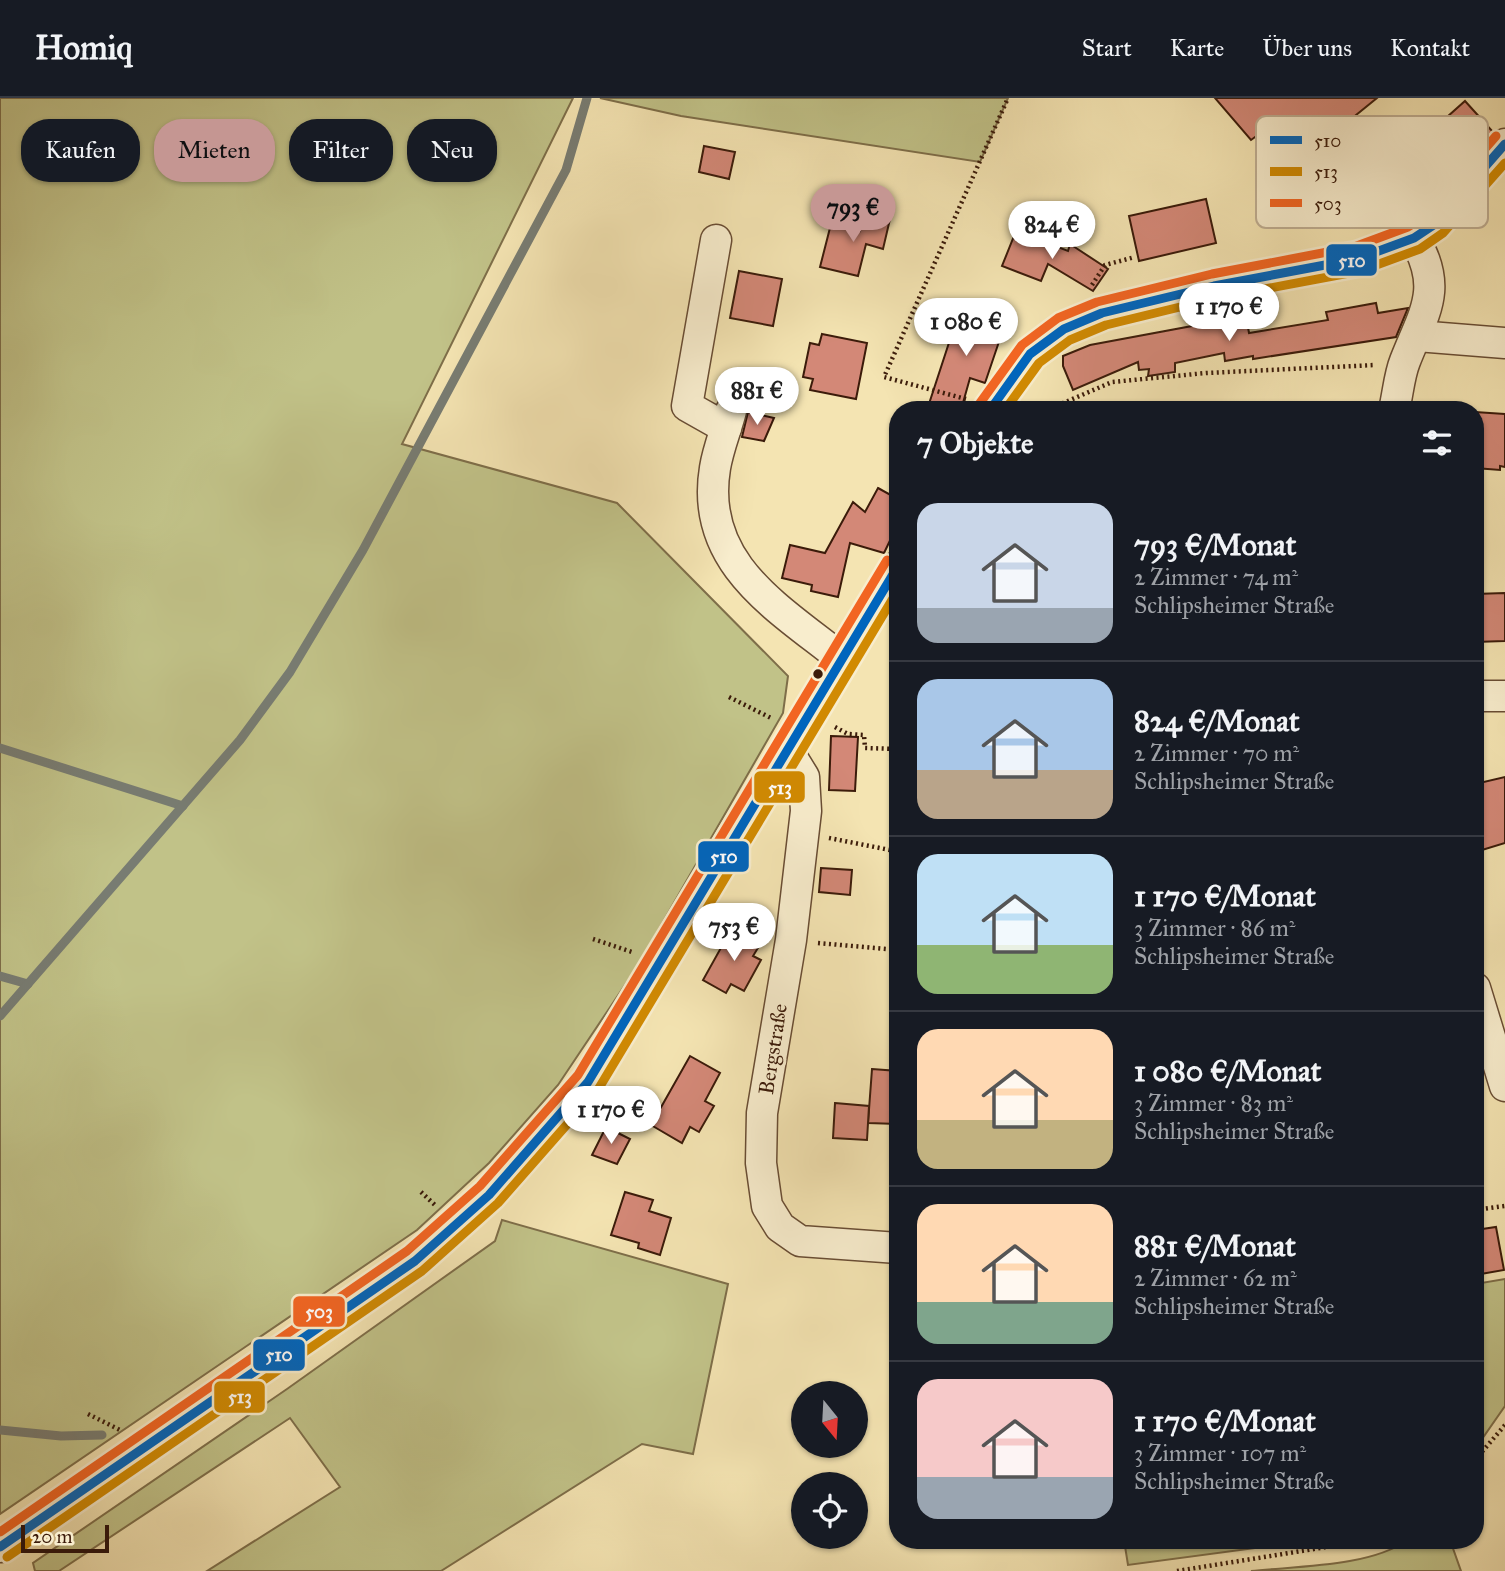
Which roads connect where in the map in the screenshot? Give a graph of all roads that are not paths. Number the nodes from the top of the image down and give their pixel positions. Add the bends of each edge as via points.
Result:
1 (1505, 144) edge
2 (1488, 163) edge
3 (1429, 228) edge
4 (1414, 238) junction
5 (716, 240) dead end
6 (1417, 336) junction
7 (1505, 343) edge
8 (996, 401) edge
9 (1396, 401) edge
10 (889, 581) edge
11 (842, 659) junction
12 (1484, 696) edge
13 (1505, 696) edge
14 (793, 742) junction
15 (1484, 1017) edge
16 (1505, 1086) edge
17 (889, 1247) edge
18 (0, 1547) edge

1 - 2 street
3 - 4 street
4 - 6 street via 1431,275
4 - 8 street via 1357,259 1214,286 1089,318 1064,329 1030,354
5 - 11 street via 687,405 729,419 715,469 719,532 731,561 750,585
6 - 7 street
6 - 9 street via 1404,363
10 - 11 street
11 - 14 street
12 - 13 street
14 - 17 street, Bergstraße via 804,777 804,833 762,1113 761,1163 767,1206 780,1227 800,1241
14 - 18 street via 588,1082 498,1185 415,1261
15 - 16 street

